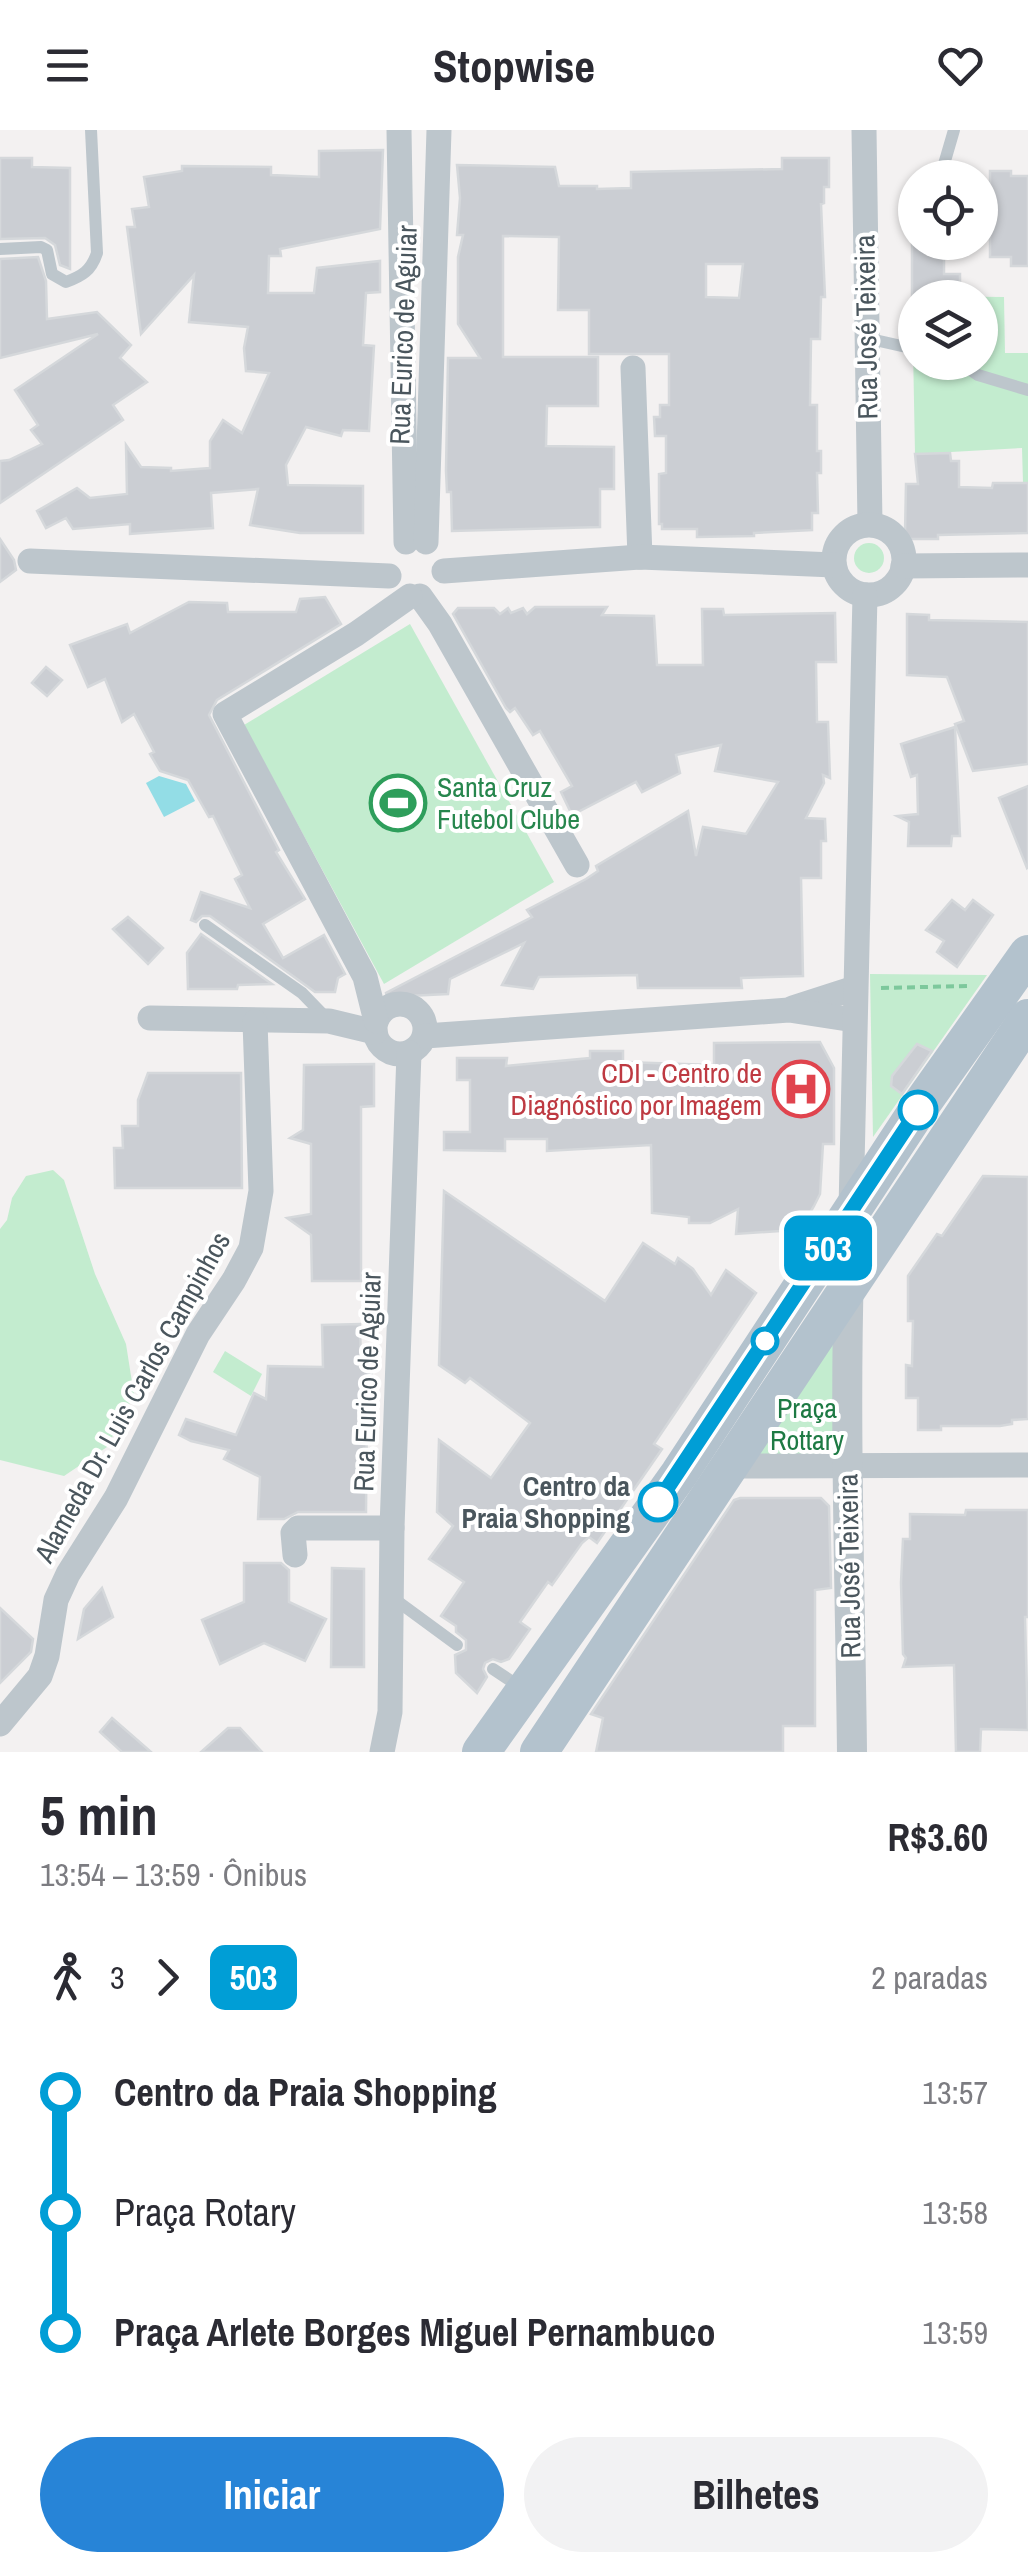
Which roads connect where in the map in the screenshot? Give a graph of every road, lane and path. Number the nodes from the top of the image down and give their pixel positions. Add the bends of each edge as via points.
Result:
1 (91, 130) edge
2 (399, 130) edge
3 (438, 130) edge
4 (864, 130) edge
5 (954, 130) edge
6 (945, 160) edge
7 (0, 248) edge
8 (866, 338) junction
9 (898, 345) edge
10 (633, 368) dead end
11 (995, 380) edge
12 (1028, 390) edge
13 (870, 524) junction
14 (416, 542) junction
15 (640, 558) junction
16 (30, 561) dead end
17 (834, 565) junction
18 (1028, 565) edge
19 (904, 566) junction
20 (444, 571) junction
21 (389, 576) junction
22 (864, 595) junction
23 (415, 596) junction
24 (577, 865) dead end
25 (205, 924) dead end
26 (1028, 954) edge
27 (1006, 985) junction
28 (855, 988) junction
29 (789, 1010) junction
30 (150, 1018) dead end
31 (854, 1020) junction
32 (255, 1022) junction
33 (330, 1022) junction
34 (375, 1026) junction
35 (1025, 1027) edge
36 (417, 1045) junction
37 (852, 1214) junction
38 (848, 1290) junction
39 (848, 1464) junction
40 (1028, 1465) edge
41 (730, 1466) junction
42 (678, 1474) junction
43 (392, 1528) junction
44 (295, 1555) dead end
45 (391, 1596) junction
46 (457, 1645) dead end
47 (390, 1712) junction
48 (0, 1724) edge
49 (485, 1747) edge
50 (382, 1752) edge
51 (401, 1752) edge
52 (539, 1752) edge
53 (852, 1752) edge

1 - 7 lane via 93,266 66,282 52,274 40,246
2 - 14 street, Rua Eurico de Aguiar
3 - 14 street, Rua Eurico de Aguiar
4 - 8 street, Rua José Teixeira
5 - 6 lane
8 - 9 lane
8 - 13 street, Rua José Teixeira
10 - 15 street
11 - 12 lane
13 - 17 street via 842,536
13 - 19 street via 889,530
14 - 20 street via 436,549
14 - 21 street via 391,555
15 - 17 street
15 - 20 street
16 - 21 street
17 - 22 street via 844,585
18 - 19 street
19 - 22 street via 890,588
20 - 23 street via 436,588
21 - 23 street via 401,592
22 - 28 street
23 - 24 street via 440,624
23 - 34 street via 225,714 365,977
25 - 33 lane via 302,993
26 - 27 main road
27 - 28 path
27 - 37 main road
28 - 29 street
28 - 31 street, Rua José Teixeira
29 - 31 street
29 - 36 street
30 - 32 street
31 - 37 street, Rua José Teixeira
32 - 33 street
32 - 48 street, Alameda Dr. Luis Carlos Campinhos via 261,1191 251,1248 68,1574 40,1676
33 - 34 street
34 - 36 street via 383,1048 400,1055
34 - 36 street via 382,1011 402,1003 426,1025
35 - 38 main road
36 - 43 street, Rua Eurico de Aguiar
37 - 38 street, Rua José Teixeira
37 - 42 main road
38 - 39 street, Rua José Teixeira
38 - 41 main road
39 - 40 street
39 - 41 street
39 - 53 street, Rua José Teixeira
41 - 42 main road
41 - 52 main road
42 - 49 main road via 508,1679
43 - 44 street via 298,1528
43 - 45 street, Rua Eurico de Aguiar
45 - 46 lane
45 - 47 street, Rua Eurico de Aguiar
47 - 50 street, Rua Eurico de Aguiar
47 - 51 street, Rua Eurico de Aguiar

